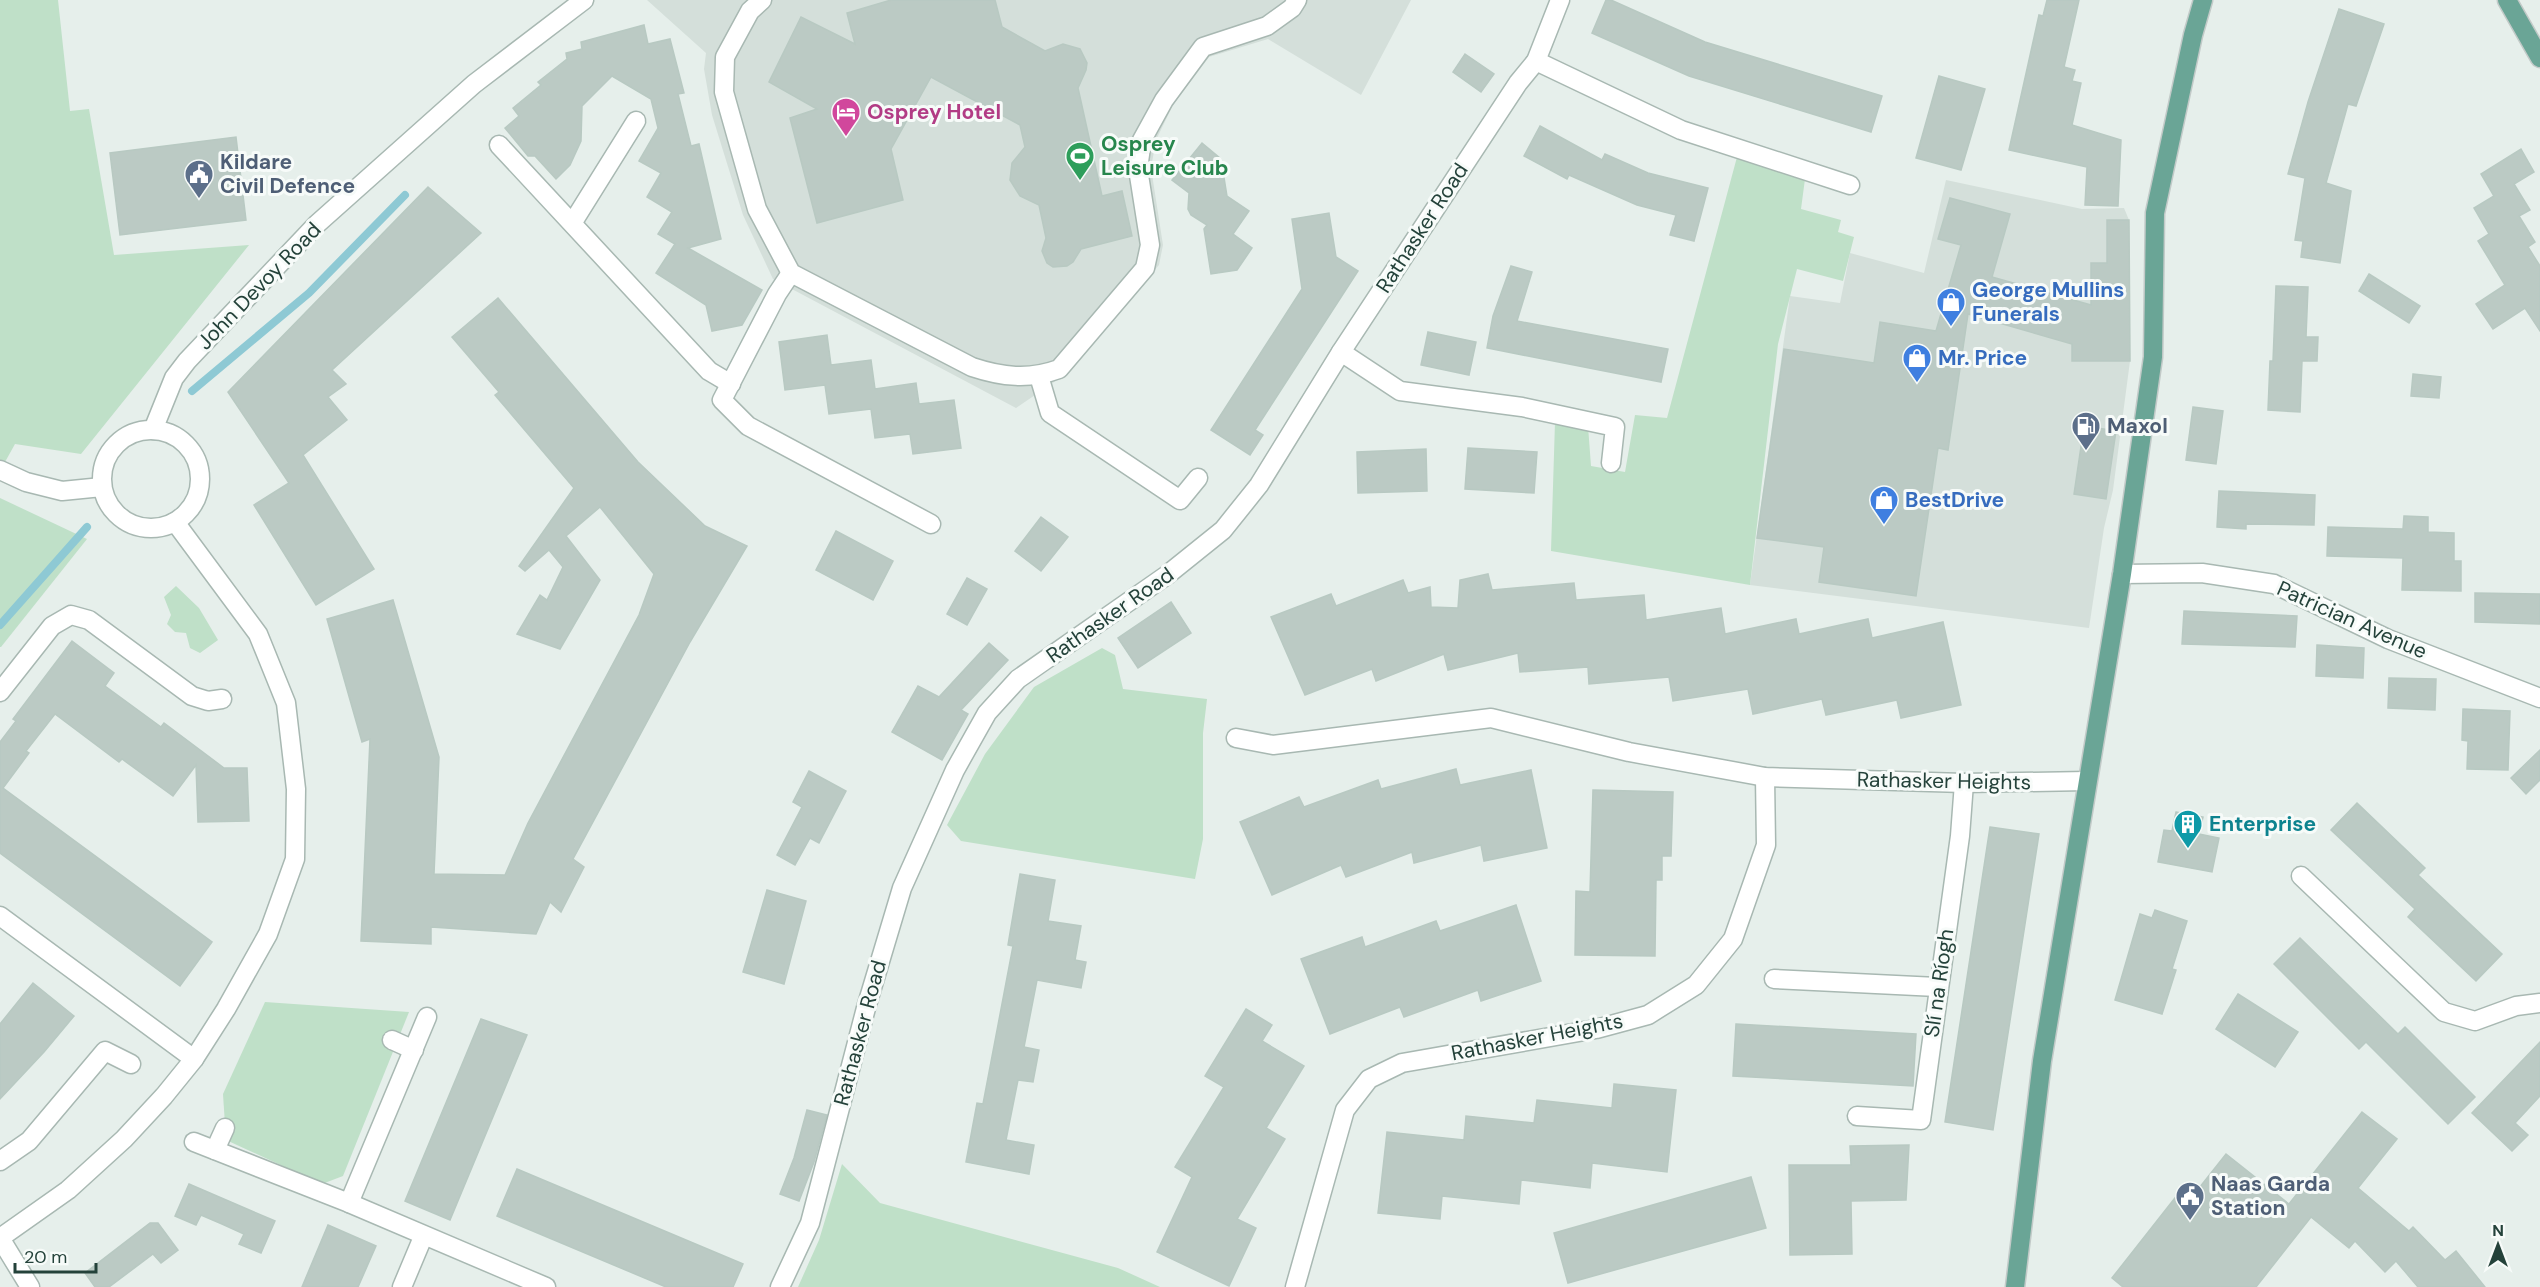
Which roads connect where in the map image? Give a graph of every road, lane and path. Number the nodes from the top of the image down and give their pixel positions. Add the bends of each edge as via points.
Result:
1 (584, 0) edge
2 (762, 0) edge
3 (1297, 0) edge
4 (1560, 0) edge
5 (2203, 0) edge
6 (2507, 0) edge
7 (2540, 58) edge
8 (1536, 61) junction
9 (636, 121) dead end
10 (499, 145) dead end
11 (1850, 185) dead end
12 (573, 222) junction
13 (791, 273) junction
14 (1341, 352) junction
15 (1040, 376) junction
16 (730, 384) junction
17 (153, 430) junction
18 (1611, 463) dead end
19 (0, 470) edge
20 (1198, 478) dead end
21 (102, 487) junction
22 (175, 522) junction
23 (931, 524) dead end
24 (2122, 574) junction
25 (0, 692) edge
26 (2540, 698) edge
27 (222, 699) dead end
28 (1236, 738) dead end
29 (1765, 777) junction
30 (2087, 781) junction
31 (1964, 783) junction
32 (2301, 876) dead end
33 (0, 916) edge
34 (1774, 979) dead end
35 (1937, 987) junction
36 (2540, 1003) edge
37 (428, 1017) dead end
38 (392, 1040) dead end
39 (414, 1050) junction
40 (194, 1059) junction
41 (130, 1065) dead end
42 (1857, 1116) dead end
43 (225, 1128) dead end
44 (194, 1142) dead end
45 (215, 1150) junction
46 (0, 1161) edge
47 (349, 1203) junction
48 (423, 1237) junction
49 (0, 1238) edge
50 (30, 1287) edge
51 (402, 1287) edge
52 (546, 1287) edge
53 (780, 1287) edge
54 (1295, 1287) edge
55 (2015, 1287) edge

1 - 17 street, John Devoy Road via 474,84 317,224 187,361 174,378
2 - 13 street via 750,11 725,57 724,92 757,208
3 - 15 street via 1267,26 1203,47 1164,100 1142,140 1138,169 1150,245 1145,268 1059,369
4 - 8 street, Rathasker Road
5 - 24 main road via 2155,213 2153,357
6 - 7 main road
8 - 11 street via 1681,130
8 - 14 street, Rathasker Road
9 - 12 street
10 - 12 street
12 - 16 street via 709,371
13 - 15 street via 972,367 994,374
13 - 16 street
14 - 18 street via 1400,392 1522,407 1615,427
14 - 53 street, Rathasker Road via 1259,485 1223,531 1018,679 987,713 955,770 902,888 810,1223
15 - 20 street via 1050,413 1180,500
16 - 23 street via 722,400 748,426
17 - 21 street via 132,434 114,447 106,459
17 - 22 street via 182,441 199,468 196,499 188,513
19 - 21 street via 26,482 62,490
21 - 22 street via 116,515 129,524 160,528
22 - 40 street via 258,634 286,703 296,789 295,859 268,934
24 - 26 street, Patrician Avenue via 2202,573 2274,584 2388,639
24 - 30 main road
25 - 27 street via 52,626 71,615 89,620 192,696 208,701
28 - 29 street, Rathasker Heights via 1273,745 1491,718 1629,752
29 - 31 street, Rathasker Heights
29 - 54 street, Rathasker Heights via 1766,845 1733,939 1696,985 1648,1015 1596,1029 1401,1063 1369,1079 1345,1110
30 - 31 street, Rathasker Heights
30 - 55 main road via 2042,1061
31 - 35 street, Slí na Ríogh
32 - 36 street via 2445,1012 2475,1022 2516,1006
33 - 40 street
34 - 35 street
35 - 42 street, Slí na Ríogh via 1921,1120
37 - 39 street
38 - 39 street
39 - 47 street
40 - 49 street via 124,1139 68,1190
41 - 46 street via 105,1052 29,1141
43 - 45 street
44 - 45 street
45 - 47 street
47 - 48 street
48 - 51 street
48 - 52 street
49 - 50 street

